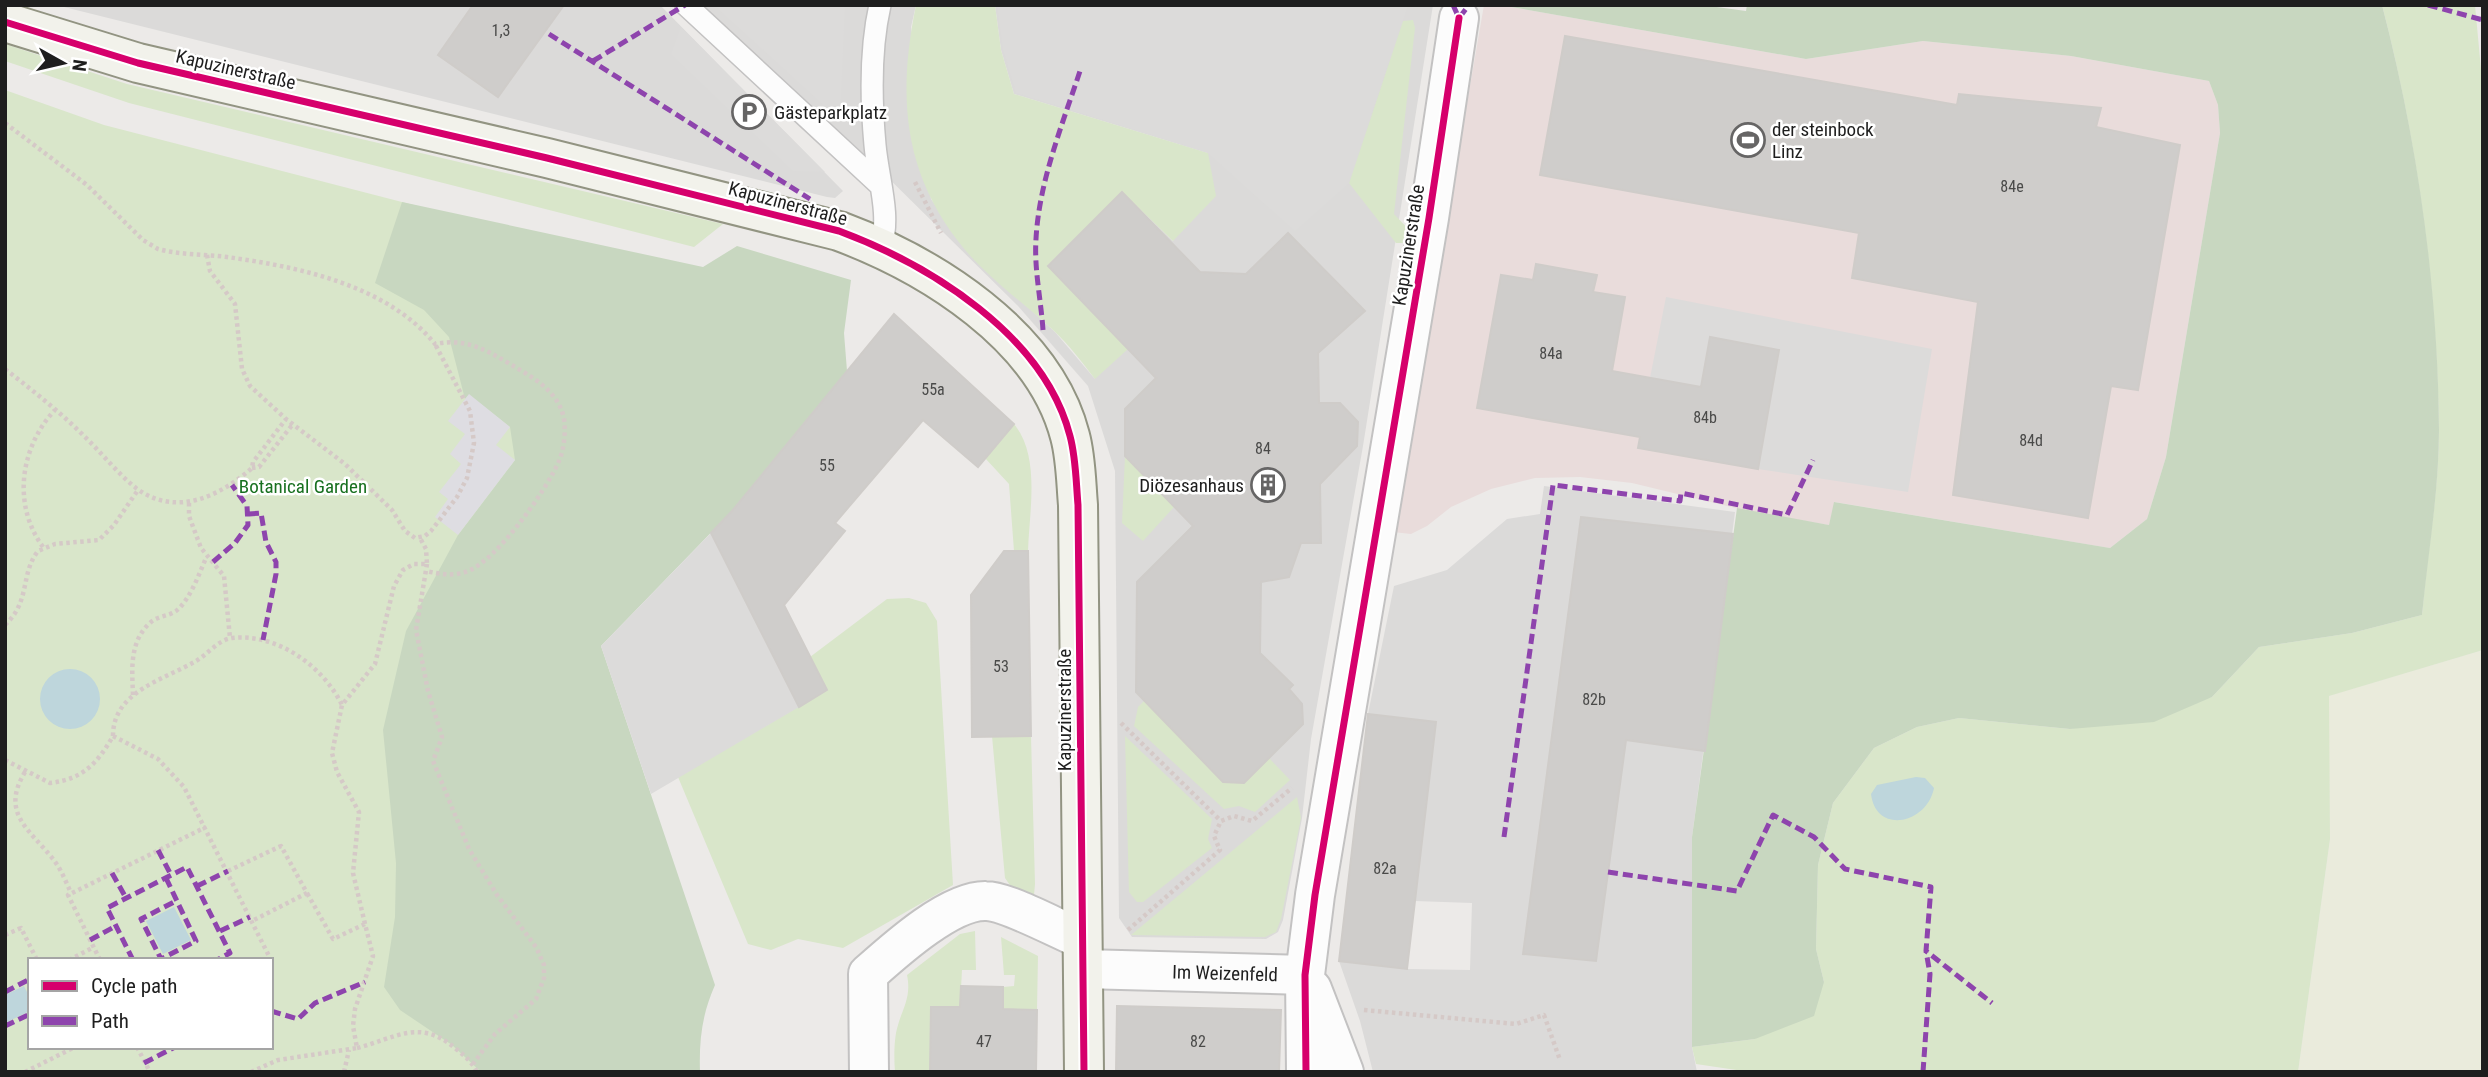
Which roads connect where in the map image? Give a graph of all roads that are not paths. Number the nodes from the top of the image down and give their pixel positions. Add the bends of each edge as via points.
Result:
1 (686, 5) edge
2 (880, 5) edge
3 (1459, 18) dead end
4 (5, 22) edge
5 (880, 185) junction
6 (881, 247) junction
7 (1082, 954) junction
8 (1313, 991) junction
9 (869, 1072) edge
10 (1084, 1072) edge
11 (1306, 1072) edge
12 (1344, 1072) edge

1 - 5 lane
2 - 5 lane via 874,81
3 - 8 street, Kapuzinerstraße via 1327,819
4 - 6 street, Kapuzinerstraße via 138,63 799,220
5 - 6 lane via 885,226
6 - 7 street, Kapuzinerstraße via 943,281 1012,340 1052,392 1070,435 1078,505
7 - 8 street, Im Weizenfeld
7 - 9 street via 1002,904 966,902 905,942 867,974
7 - 10 street, Kapuzinerstraße
8 - 11 street, Kapuzinerstraße
8 - 12 street

